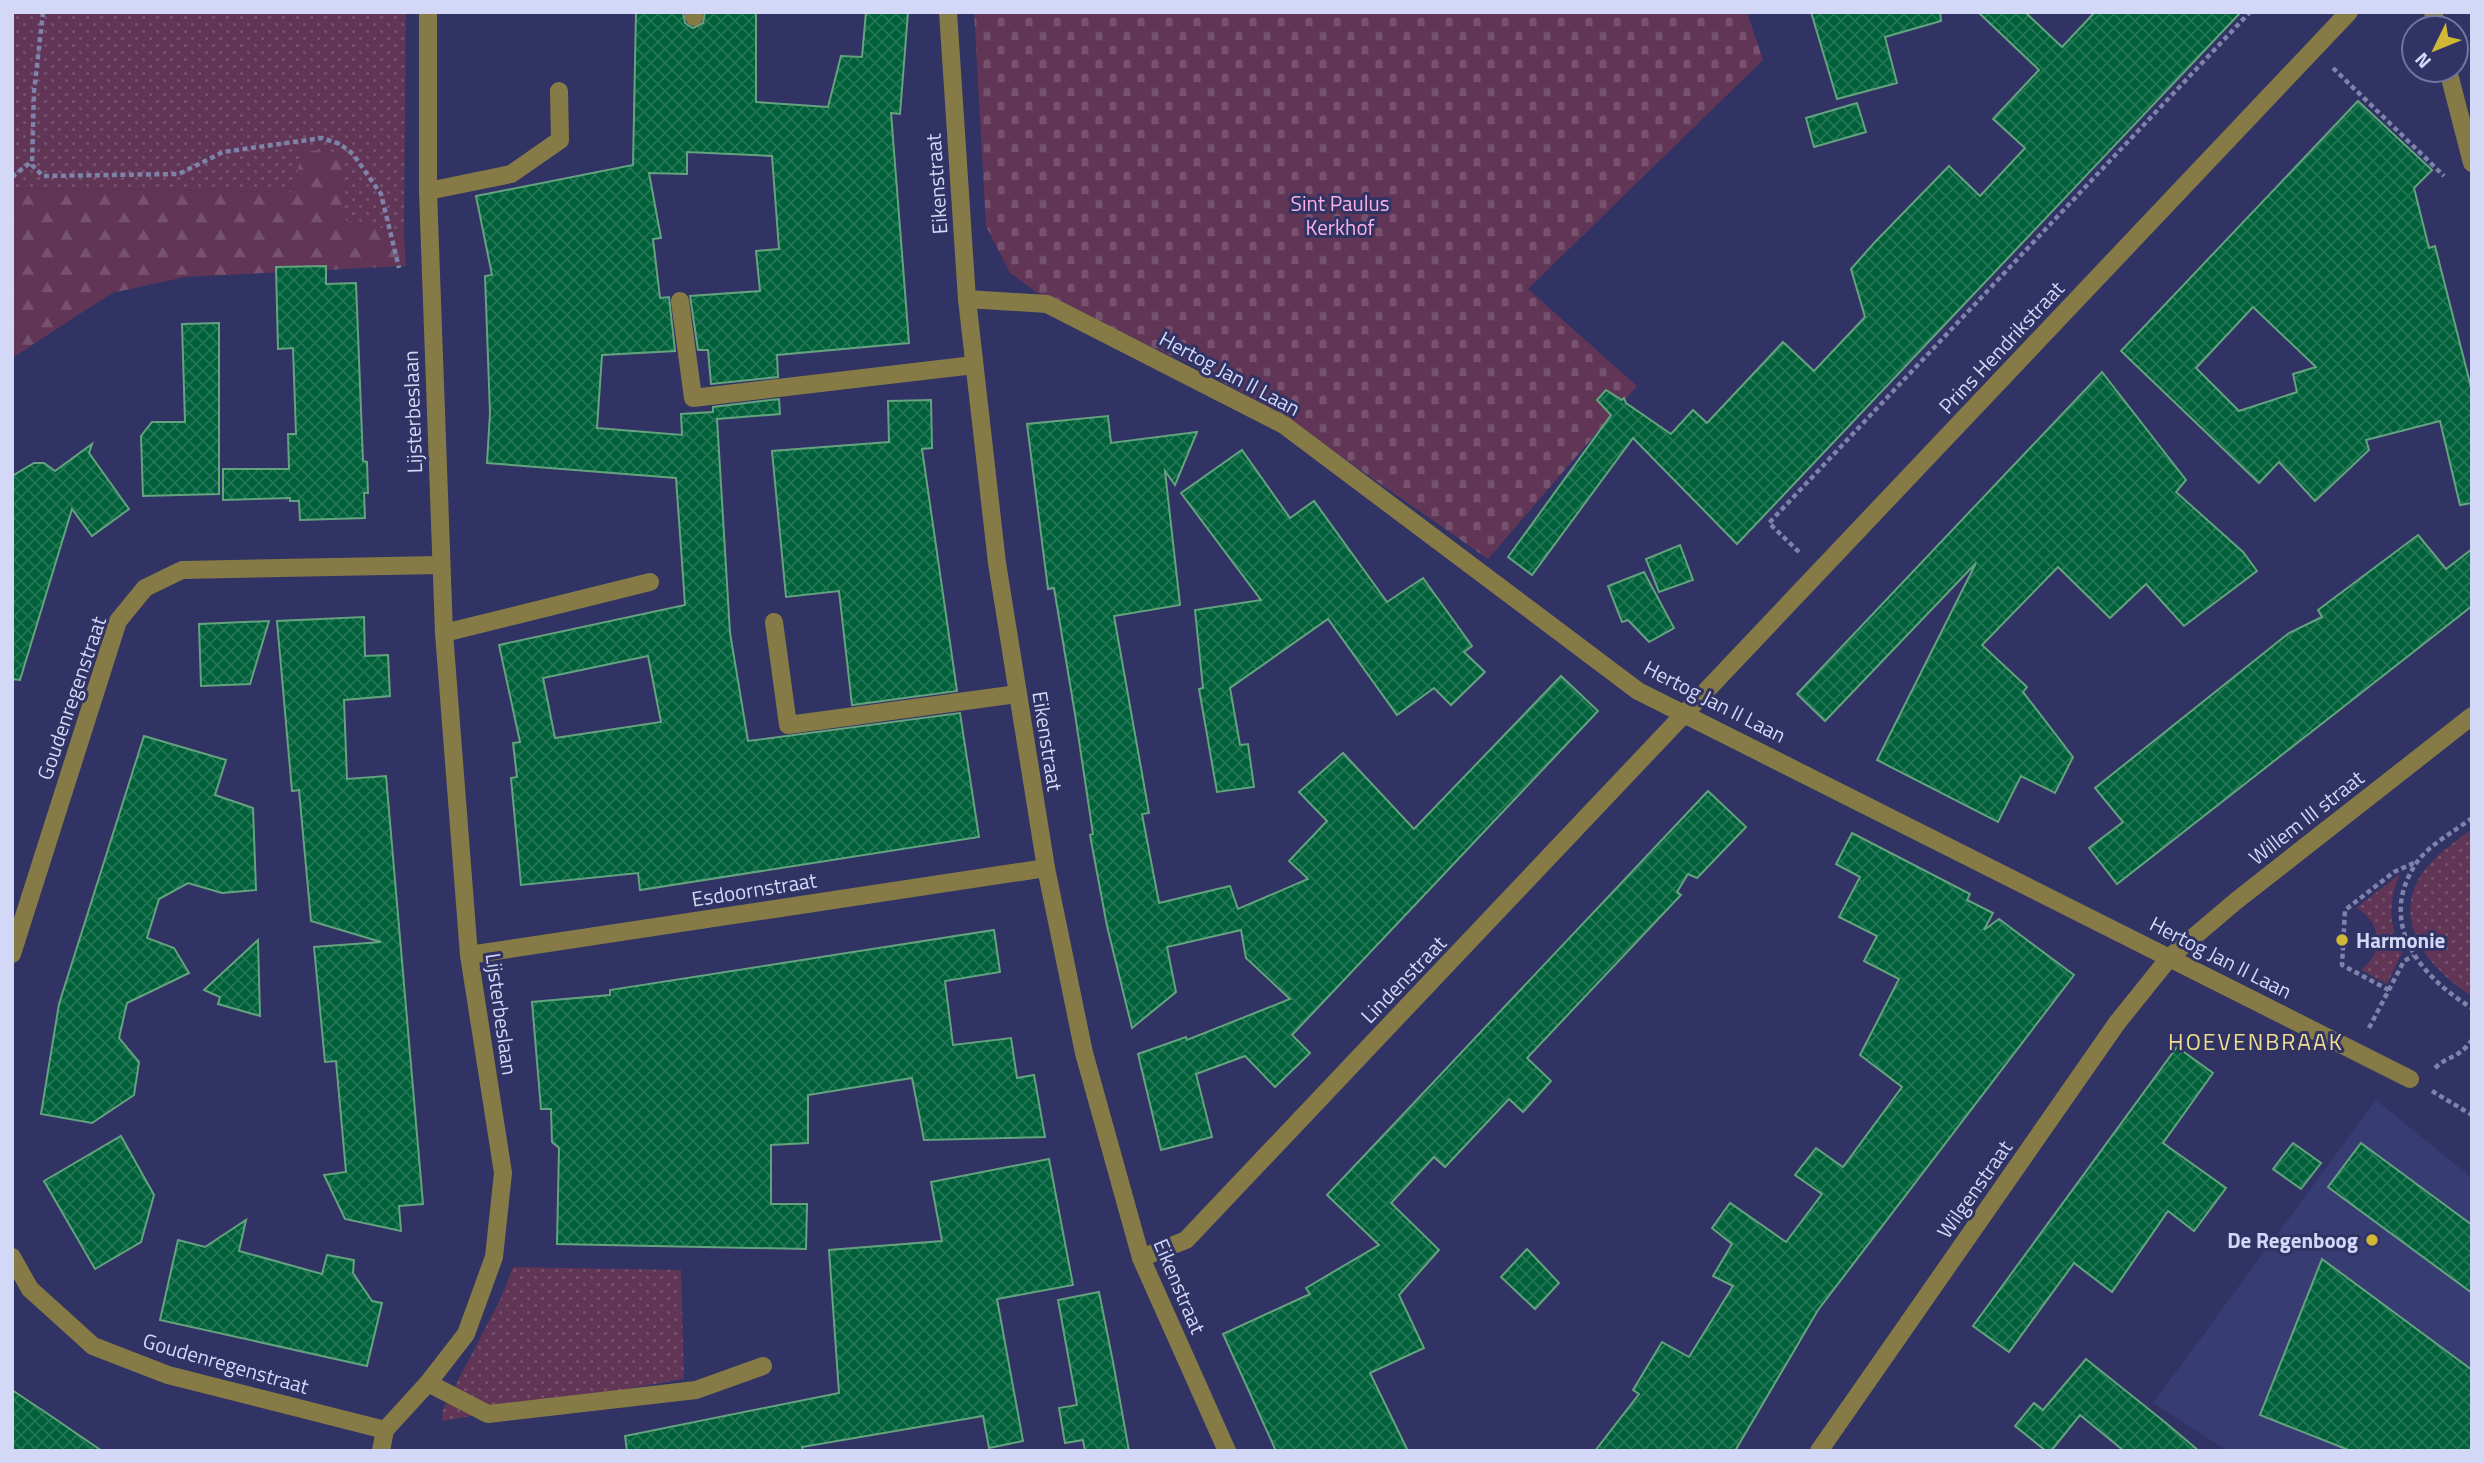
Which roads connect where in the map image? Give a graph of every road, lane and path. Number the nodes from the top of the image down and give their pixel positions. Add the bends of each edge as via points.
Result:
1 (43, 12) edge
2 (429, 12) edge
3 (948, 12) edge
4 (2250, 12) edge
5 (2349, 12) edge
6 (2314, 50) junction
7 (2452, 84) edge
8 (559, 91) dead end
9 (32, 161) junction
10 (2472, 163) edge
11 (12, 177) edge
12 (2449, 181) dead end
13 (428, 191) junction
14 (431, 271) junction
15 (967, 299) junction
16 (680, 301) dead end
17 (974, 365) junction
18 (440, 565) junction
19 (1820, 572) junction
20 (650, 582) dead end
21 (774, 622) dead end
22 (444, 633) junction
23 (1018, 694) junction
24 (1686, 713) junction
25 (2472, 716) edge
26 (2472, 818) edge
27 (2418, 861) junction
28 (1046, 867) junction
29 (12, 954) edge
30 (469, 955) junction
31 (2414, 956) junction
32 (2170, 957) junction
33 (2389, 990) junction
34 (2472, 1008) edge
35 (2472, 1040) edge
36 (2357, 1052) junction
37 (2415, 1081) junction
38 (2472, 1115) edge
39 (12, 1257) edge
40 (1141, 1258) junction
41 (763, 1366) dead end
42 (428, 1383) junction
43 (385, 1430) junction
44 (381, 1451) edge
45 (1227, 1451) edge
46 (1819, 1451) edge

1 - 9 path
2 - 13 street, Lijsterbeslaan
3 - 15 street, Eikenstraat
4 - 19 path via 1769,523
5 - 6 street, Prins Hendrikstraat
6 - 12 path
6 - 19 street, Prins Hendrikstraat
7 - 10 street
8 - 13 street via 560,140 511,174
9 - 11 path
9 - 14 path via 43,176 179,174 223,152 322,138 353,155 381,194 400,272
13 - 14 street, Lijsterbeslaan
14 - 18 street, Lijsterbeslaan
15 - 17 street, Eikenstraat
15 - 24 street, Hertog Jan II Laan via 1047,304 1284,425 1638,691
16 - 17 street via 693,398
17 - 23 street, Eikenstraat
18 - 22 street, Lijsterbeslaan
18 - 29 street, Goudenregenstraat via 183,570 145,588 118,621
19 - 24 street, Prins Hendrikstraat
20 - 22 street
21 - 23 street via 788,725
22 - 30 street, Lijsterbeslaan
23 - 28 street, Eikenstraat
24 - 32 street, Hertog Jan II Laan
24 - 40 street, Lindenstraat via 1186,1240
25 - 32 street, Willem III straat
26 - 27 path
27 - 31 path via 2400,899 2404,934
27 - 33 path via 2394,872 2345,910 2342,965
28 - 30 street, Esdoornstraat
28 - 40 street, Eikenstraat via 1084,1053
30 - 42 street, Lijsterbeslaan via 503,1173 494,1257 466,1334
31 - 33 path via 2403,961
31 - 34 path via 2431,978
32 - 36 street, Hertog Jan II Laan
32 - 46 street, Wilgenstraat via 2117,1023
33 - 36 path
35 - 37 path via 2460,1056 2443,1061
36 - 37 street, Hertog Jan II Laan
37 - 38 path
39 - 43 street, Goudenregenstraat via 30,1289 93,1346 168,1375
40 - 45 street, Eikenstraat
41 - 42 street via 696,1390 488,1414
42 - 43 street, Lijsterbeslaan
43 - 44 street

